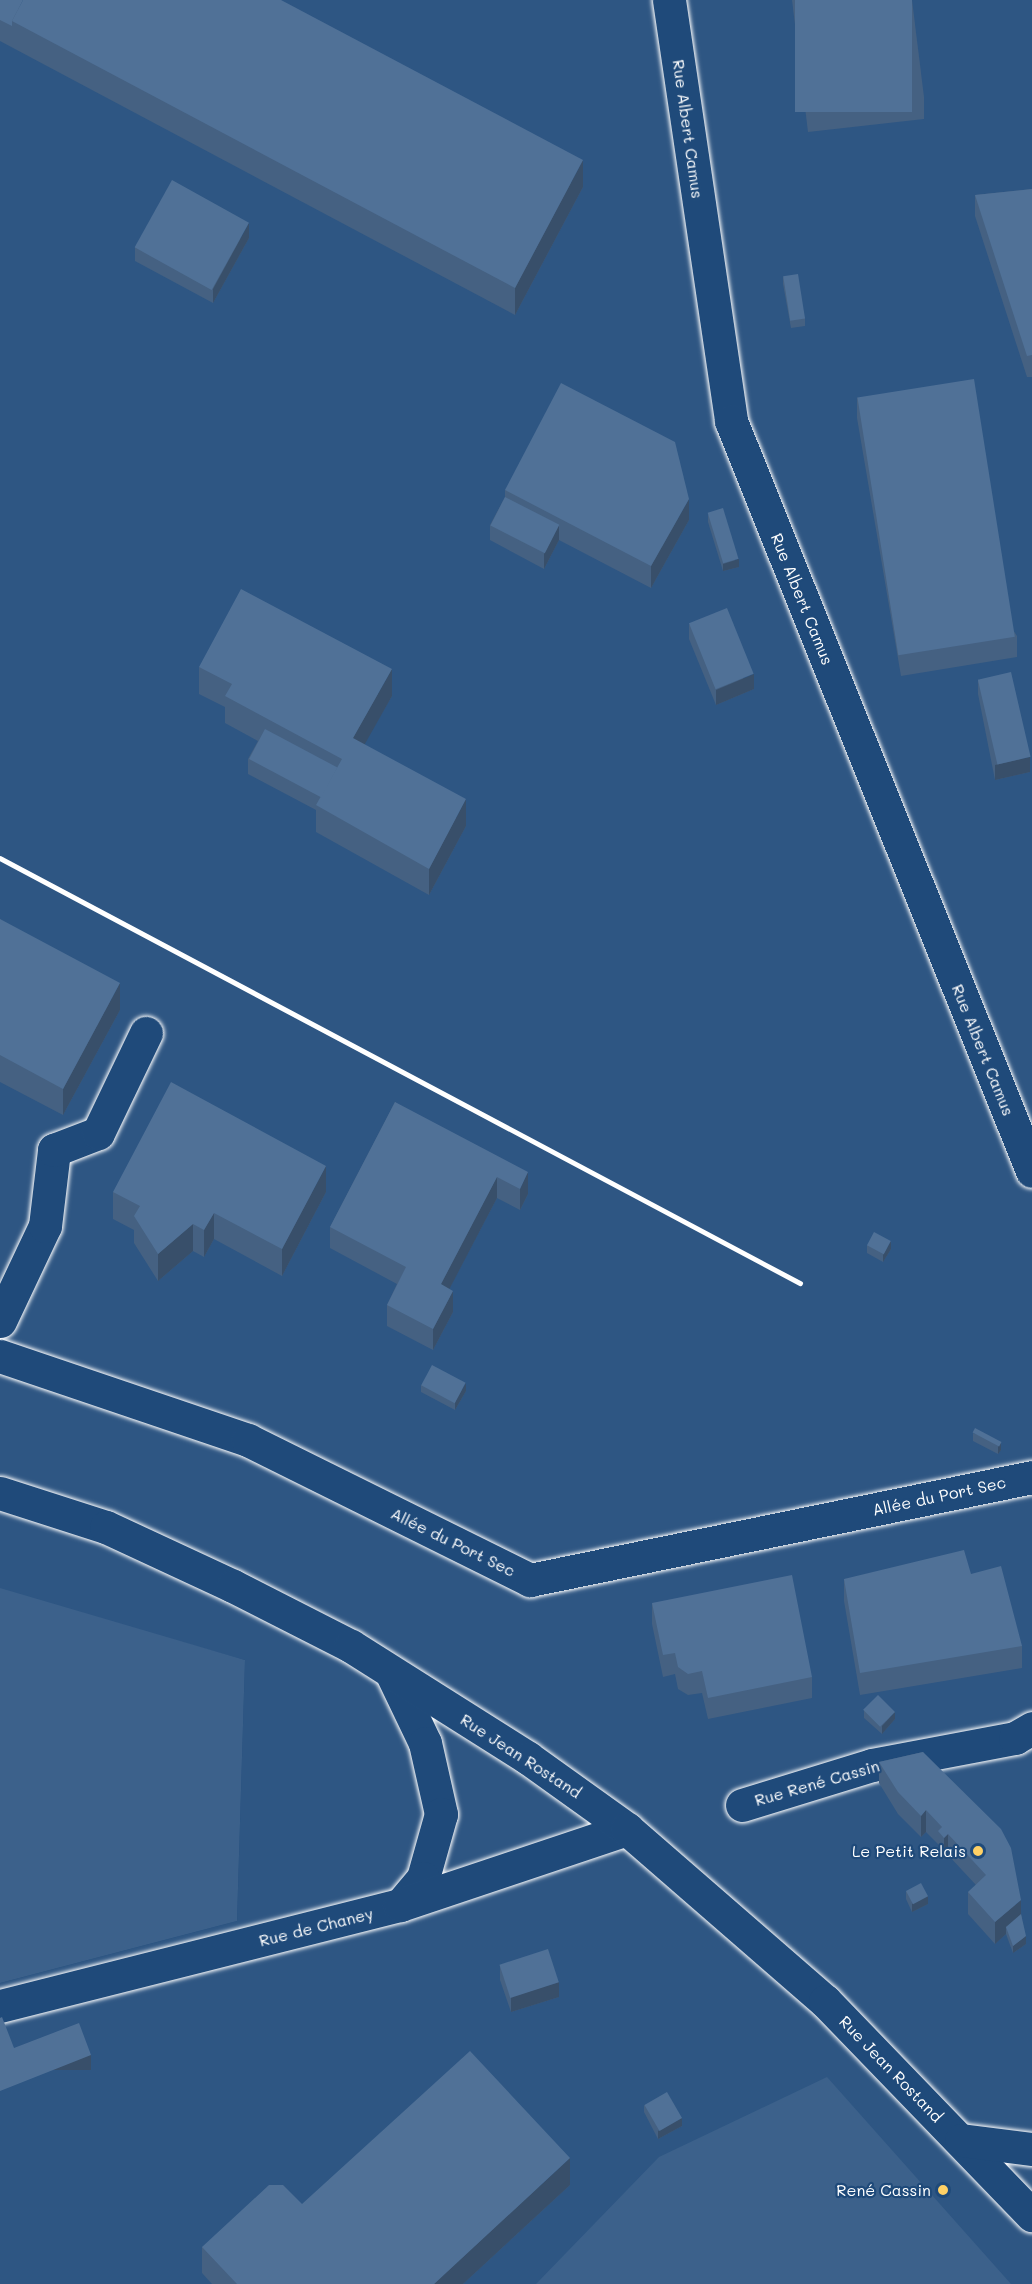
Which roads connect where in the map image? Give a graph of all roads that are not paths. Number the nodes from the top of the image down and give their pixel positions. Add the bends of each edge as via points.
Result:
1 (669, 0) edge
2 (146, 1033) dead end
3 (1032, 1171) edge
4 (0, 1321) edge
5 (0, 1356) edge
6 (1032, 1477) edge
7 (0, 1494) edge
8 (392, 1674) junction
9 (1032, 1728) edge
10 (742, 1805) dead end
11 (627, 1829) junction
12 (400, 1905) junction
13 (0, 2006) edge
14 (961, 2140) junction
15 (1032, 2149) edge
16 (1032, 2215) edge

1 - 3 street, Rue Albert Camus via 731,421
2 - 4 street via 98,1132 54,1150 45,1226
5 - 6 street, Allée du Port Sec via 248,1440 530,1580
7 - 8 street, Rue Jean Rostand via 106,1527 351,1646
8 - 11 street, Rue Jean Rostand via 528,1758
8 - 12 street via 425,1743 441,1814 423,1878
9 - 10 street, Rue René Cassin via 1015,1738 872,1765
11 - 12 street, Rue de Chaney
11 - 14 street, Rue Jean Rostand via 825,2001
12 - 13 street, Rue de Chaney
14 - 15 street
14 - 16 street, Rue Jean Rostand

